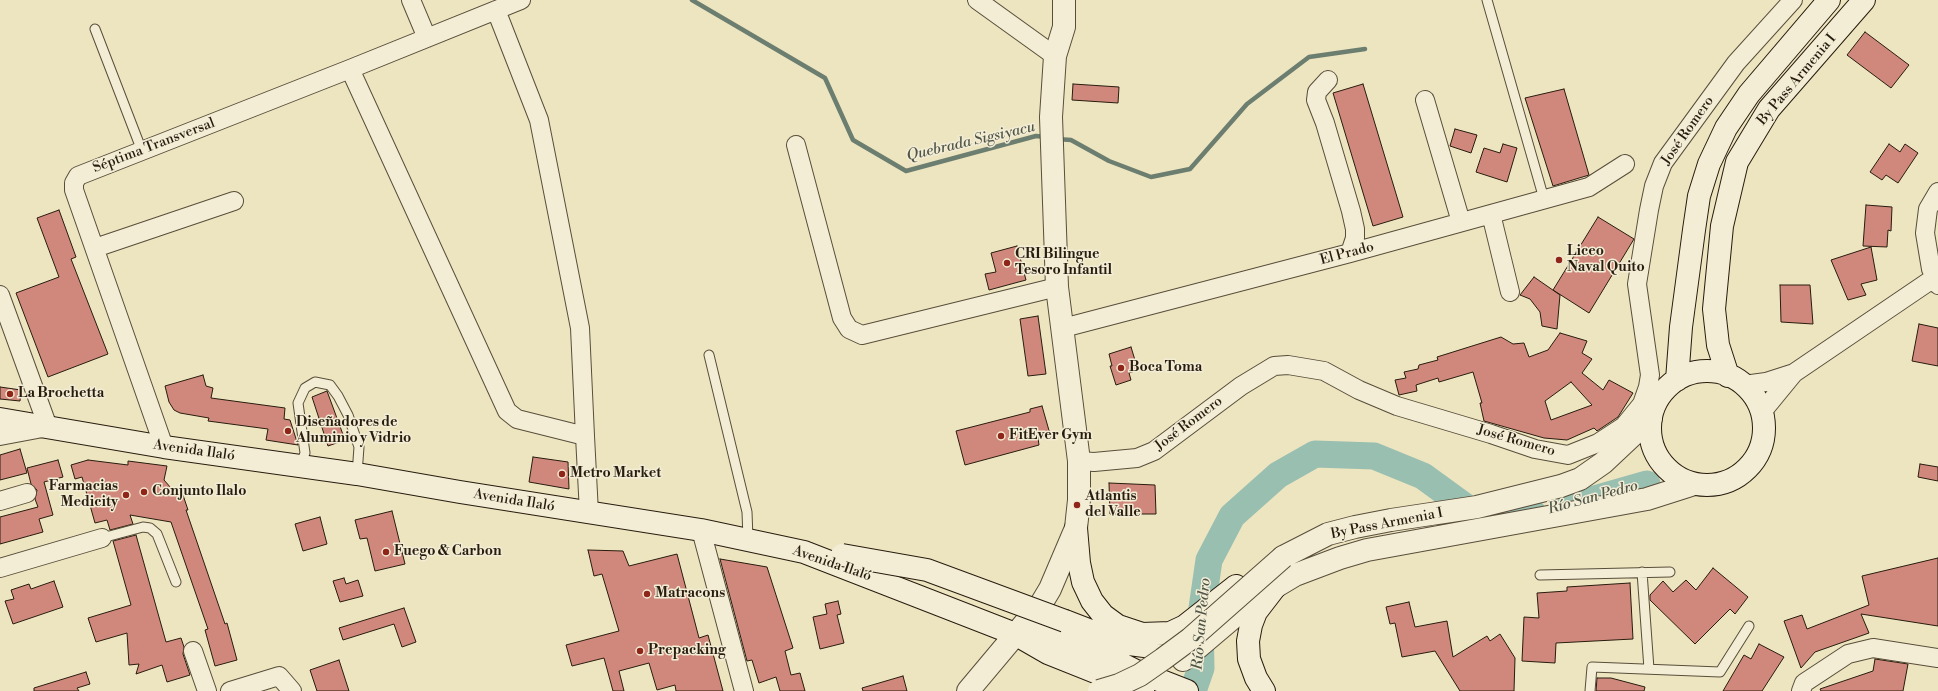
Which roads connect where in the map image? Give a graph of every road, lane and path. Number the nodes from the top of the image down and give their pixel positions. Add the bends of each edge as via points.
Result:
1 (410, 0) edge
2 (521, 0) edge
3 (977, 0) edge
4 (1064, 0) edge
5 (1486, 0) edge
6 (1793, 0) edge
7 (1829, 0) edge
8 (1864, 0) edge
9 (496, 10) junction
10 (95, 29) dead end
11 (427, 38) junction
12 (1055, 56) junction
13 (350, 69) junction
14 (1328, 80) dead end
15 (1425, 100) dead end
16 (796, 145) dead end
17 (142, 151) junction
18 (1625, 164) dead end
19 (1938, 192) edge
20 (1544, 199) junction
21 (234, 201) dead end
22 (1491, 214) junction
23 (1462, 222) junction
24 (95, 248) junction
25 (1350, 253) junction
26 (1936, 281) edge
27 (1057, 287) junction
28 (1510, 292) dead end
29 (0, 295) edge
30 (1064, 328) junction
31 (709, 355) dead end
32 (1794, 374) junction
33 (1677, 380) junction
34 (1736, 380) junction
35 (1762, 412) junction
36 (1652, 418) junction
37 (0, 419) edge
38 (48, 427) junction
39 (0, 436) edge
40 (585, 436) junction
41 (164, 447) junction
42 (1079, 461) junction
43 (300, 466) junction
44 (357, 474) junction
45 (1694, 484) junction
46 (27, 493) dead end
47 (0, 501) edge
48 (588, 513) junction
49 (1076, 528) junction
50 (701, 530) junction
51 (102, 538) joint
52 (748, 539) junction
53 (804, 552) junction
54 (1283, 556) junction
55 (0, 568) edge
56 (1642, 572) junction
57 (1670, 572) dead end
58 (1540, 575) dead end
59 (176, 582) dead end
60 (1276, 586) junction
61 (1749, 626) dead end
62 (1015, 634) junction
63 (1190, 639) junction
64 (193, 651) dead end
65 (1938, 658) edge
66 (1649, 669) junction
67 (1179, 688) edge
68 (207, 691) edge
69 (230, 691) edge
70 (292, 691) edge
71 (744, 691) edge
72 (968, 691) edge
73 (1099, 691) edge
74 (1132, 691) edge
75 (1143, 691) edge
76 (1264, 691) edge
77 (1590, 691) edge
78 (1801, 691) edge

1 - 11 street
2 - 9 street, Séptima Transversal
3 - 12 street
4 - 12 main road via 1064,28
5 - 20 lane
6 - 42 street, José Romero via 1736,63 1664,163 1654,186 1637,284 1650,375 1648,387 1642,404 1624,426 1598,443 1568,455 1535,450 1397,406 1359,390 1324,371 1288,365 1274,366 1241,386 1154,451 1137,458
7 - 33 main road, By Pass Armenia I via 1749,94 1726,128 1709,164 1699,196 1681,327
8 - 34 main road, By Pass Armenia I via 1768,109 1737,162 1722,226 1714,310 1718,345
9 - 11 street, Séptima Transversal
9 - 40 street via 539,120 580,328
10 - 17 lane
11 - 13 street, Séptima Transversal
12 - 27 main road via 1051,117
13 - 17 street, Séptima Transversal
13 - 40 street via 507,411 516,419
14 - 25 street via 1318,92 1316,100 1351,211 1355,238
15 - 23 street
16 - 27 street via 842,318 849,329 862,335
17 - 24 street, Séptima Transversal via 78,176 74,183 74,190
18 - 20 street, El Prado via 1589,187
19 - 26 street via 1928,209 1925,233
20 - 22 street, El Prado
21 - 24 street
22 - 23 street, El Prado
22 - 28 street
23 - 25 street, El Prado
24 - 41 street, Séptima Transversal
25 - 30 street, El Prado
26 - 32 street
27 - 30 main road
29 - 38 street
30 - 42 main road
31 - 52 lane via 747,512
32 - 34 street via 1766,382
32 - 35 street
33 - 34 main road via 1707,371
33 - 36 main road via 1660,396
34 - 35 main road via 1755,397
35 - 45 main road via 1762,446 1754,461 1728,482
36 - 45 main road via 1652,440 1665,466 1678,477
36 - 54 main road, By Pass Armenia I via 1603,463 1580,479 1477,507 1355,527 1328,534
37 - 38 main road, Avenida Ilaló
38 - 39 street
38 - 41 main road, Avenida Ilaló
40 - 48 street
41 - 43 main road, Avenida Ilaló
42 - 49 main road
43 - 44 main road, Avenida Ilaló
43 - 44 lane via 305,453 298,403 305,388 315,382 330,385 348,415 359,447
44 - 48 main road, Avenida Ilaló
45 - 60 main road, By Pass Armenia I via 1647,499 1367,550 1317,566
46 - 47 street
48 - 50 main road, Avenida Ilaló
49 - 54 main road, bridge via 1079,564 1083,582 1092,601 1103,615 1118,626 1142,634 1170,633 1185,626 1236,586
49 - 62 main road via 1050,589 1041,604
50 - 52 main road, Avenida Ilaló
50 - 71 street
51 - 55 street
51 - 59 lane via 143,527 150,528 157,534
52 - 53 main road, Avenida Ilaló
53 - 62 main road, Avenida Ilaló
53 - 63 main road, bridge via 842,555 927,570 1122,643 1157,647
54 - 63 main road, By Pass Armenia I, bridge
56 - 57 lane
56 - 58 lane
56 - 66 lane
60 - 74 main road, By Pass Armenia I via 1255,599 1167,672
60 - 76 main road via 1256,612 1248,641 1249,659
61 - 66 lane via 1720,672
62 - 67 main road, Avenida Ilaló via 1043,632
62 - 72 main road
62 - 75 main road, Avenida Ilaló via 1048,653
63 - 73 main road, By Pass Armenia I, bridge via 1140,675
64 - 68 street
65 - 78 street via 1873,648 1848,654 1804,683
66 - 77 lane via 1592,667
69 - 70 street via 279,676

